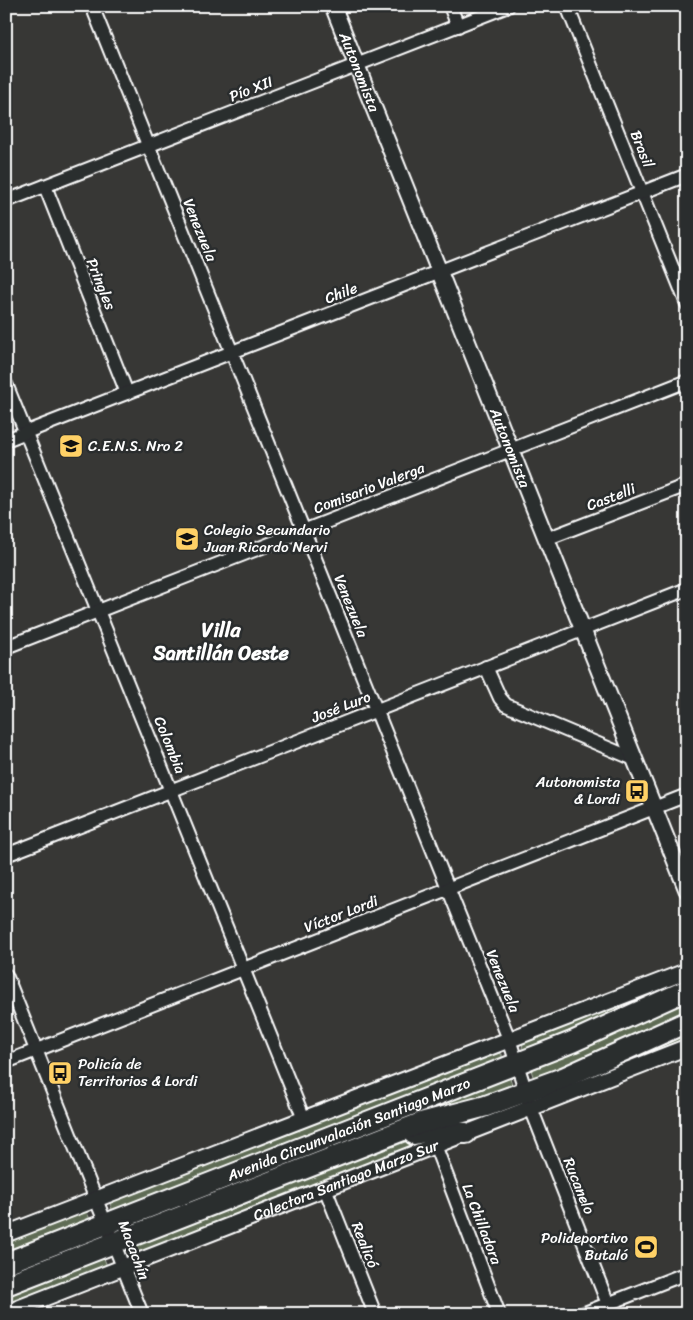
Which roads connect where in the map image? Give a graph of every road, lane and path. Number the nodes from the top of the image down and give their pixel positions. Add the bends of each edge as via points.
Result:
1 (92, 6) edge
2 (333, 6) edge
3 (450, 6) edge
4 (508, 6) edge
5 (567, 6) edge
6 (458, 26) junction
7 (356, 65) junction
8 (148, 146) junction
9 (687, 175) edge
10 (45, 186) junction
11 (642, 193) junction
12 (6, 201) edge
13 (439, 272) junction
14 (687, 304) edge
15 (232, 352) junction
16 (687, 381) edge
17 (6, 384) edge
18 (128, 393) junction
19 (26, 432) junction
20 (6, 440) edge
21 (510, 450) junction
22 (687, 485) edge
23 (304, 531) junction
24 (546, 539) junction
25 (687, 589) edge
26 (98, 611) junction
27 (582, 630) junction
28 (6, 647) edge
29 (486, 667) junction
30 (376, 710) junction
31 (634, 759) junction
32 (171, 790) junction
33 (687, 795) edge
34 (654, 808) junction
35 (6, 855) edge
36 (448, 889) junction
37 (687, 890) edge
38 (243, 969) junction
39 (687, 971) edge
40 (6, 975) edge
41 (687, 990) edge
42 (687, 1022) edge
43 (509, 1039) junction
44 (687, 1047) edge
45 (36, 1050) junction
46 (6, 1062) edge
47 (517, 1063) junction
48 (528, 1100) junction
49 (304, 1119) junction
50 (466, 1133) junction
51 (435, 1145) junction
52 (340, 1154) junction
53 (325, 1188) junction
54 (96, 1199) junction
55 (106, 1224) junction
56 (6, 1234) edge
57 (114, 1243) junction
58 (6, 1263) edge
59 (123, 1267) junction
60 (687, 1273) edge
61 (6, 1286) edge
62 (608, 1304) junction
63 (6, 1313) edge
64 (142, 1314) edge
65 (375, 1314) edge
66 (500, 1314) edge
67 (582, 1314) edge

1 - 8 street, Venezuela
2 - 7 street, Autonomista
3 - 6 street
4 - 6 street, Pío XII
5 - 11 street, Brasil
6 - 7 street, Pío XII
7 - 8 street, Pío XII
7 - 13 street, Autonomista
8 - 10 street, Pío XII
8 - 15 street, Venezuela
9 - 11 street, Chile
10 - 12 street, Pío XII
10 - 18 street, Pringles
11 - 13 street, Chile
11 - 14 street, Brasil
13 - 15 street, Chile
13 - 21 street, Autonomista
15 - 18 street, Chile
15 - 23 street, Venezuela
16 - 21 street, Comisario Valerga
17 - 19 street, Colombia
18 - 19 street, Chile
19 - 20 street, Chile
19 - 26 street, Colombia
21 - 23 street, Comisario Valerga
21 - 24 street, Autonomista
22 - 24 street, Castelli
23 - 26 street, Comisario Valerga
23 - 30 street, Venezuela
24 - 27 street, Autonomista
25 - 27 street, José Luro
26 - 28 street, Comisario Valerga
26 - 32 street, Colombia
27 - 29 street, José Luro
27 - 31 street, Autonomista
29 - 30 street, José Luro
29 - 31 street via 506,705
30 - 32 street, José Luro
30 - 36 street, Venezuela
31 - 34 street, Autonomista
32 - 35 street, José Luro
32 - 38 street, Colombia
33 - 34 street, Víctor Lordi
34 - 36 street, Víctor Lordi
34 - 37 street, Autonomista
36 - 38 street, Víctor Lordi
36 - 43 street, Venezuela
38 - 45 street, Víctor Lordi
38 - 49 street, Colombia
39 - 43 street
40 - 45 street, Macachín
41 - 47 main road, Avenida Circunvalación Santiago Marzo via 584,1037
42 - 48 main road, Avenida Circunvalación Santiago Marzo via 570,1076
43 - 47 street, Venezuela
43 - 49 street
44 - 48 street, Colectora Santiago Marzo Sur
45 - 46 street, Víctor Lordi
45 - 54 street, Macachín
47 - 48 street, Venezuela
47 - 55 main road, Avenida Circunvalación Santiago Marzo
48 - 50 street, Colectora Santiago Marzo Sur
48 - 52 main road, Avenida Circunvalación Santiago Marzo via 427,1120
48 - 62 street, Rucanelo
49 - 54 street
50 - 51 street, Colectora Santiago Marzo Sur
50 - 52 main road via 421,1131 368,1150
51 - 53 street, Colectora Santiago Marzo Sur
51 - 66 street, La Chilladora
52 - 57 main road, Avenida Circunvalación Santiago Marzo
53 - 59 street, Colectora Santiago Marzo Sur
53 - 65 street, Realicó
54 - 55 street, Macachín
54 - 56 street
55 - 57 street, Macachín
55 - 58 main road, Avenida Circunvalación Santiago Marzo
57 - 59 street, Macachín
57 - 61 main road, Avenida Circunvalación Santiago Marzo
59 - 63 street, Colectora Santiago Marzo Sur
59 - 64 street, Macachín
60 - 62 street
62 - 67 street

